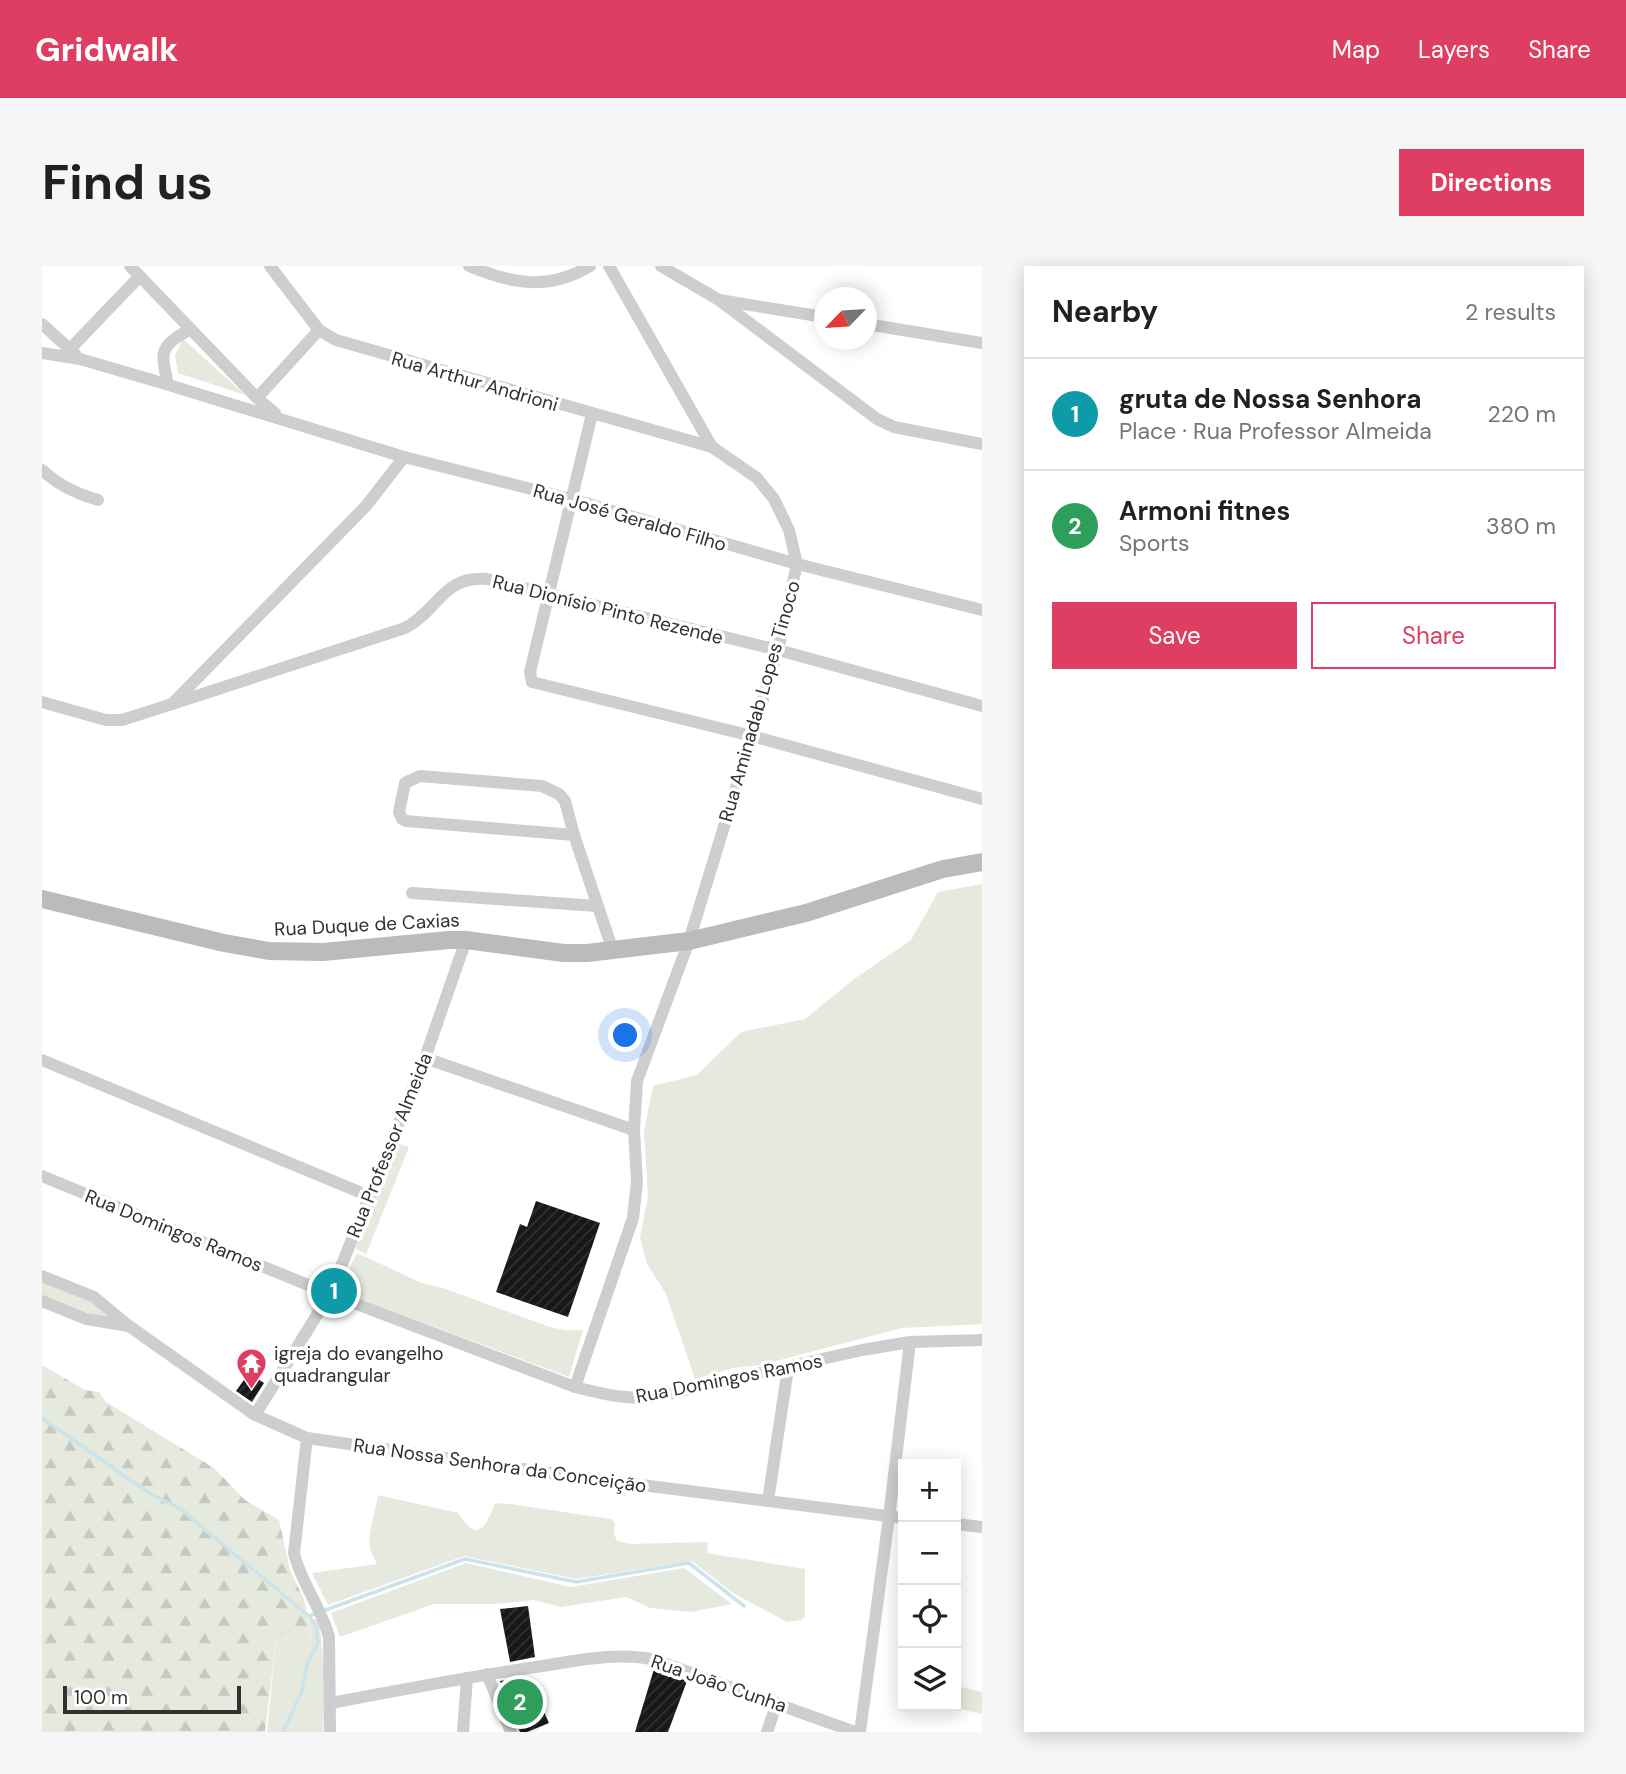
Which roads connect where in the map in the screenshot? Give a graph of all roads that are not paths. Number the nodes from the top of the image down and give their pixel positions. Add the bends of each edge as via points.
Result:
1 (130, 266) edge
2 (270, 266) edge
3 (469, 266) edge
4 (590, 266) edge
5 (608, 266) edge
6 (661, 266) edge
7 (140, 276) junction
8 (719, 300) junction
9 (814, 315) edge
10 (42, 324) edge
11 (877, 326) edge
12 (190, 329) junction
13 (319, 330) junction
14 (982, 343) edge
15 (42, 352) edge
16 (75, 354) junction
17 (168, 384) junction
18 (257, 398) junction
19 (592, 414) junction
20 (280, 417) junction
21 (982, 444) edge
22 (712, 447) junction
23 (404, 457) junction
24 (42, 470) edge
25 (97, 499) dead end
26 (570, 499) junction
27 (797, 564) junction
28 (550, 595) junction
29 (982, 610) edge
30 (778, 650) junction
31 (42, 702) edge
32 (172, 704) junction
33 (982, 706) edge
34 (752, 736) junction
35 (982, 799) edge
36 (574, 835) junction
37 (982, 862) edge
38 (412, 893) dead end
39 (42, 899) edge
40 (597, 905) junction
41 (466, 940) junction
42 (689, 941) junction
43 (613, 951) junction
44 (425, 1058) junction
45 (42, 1060) edge
46 (634, 1130) junction
47 (42, 1176) edge
48 (369, 1196) junction
49 (42, 1276) edge
50 (330, 1294) junction
51 (42, 1301) edge
52 (129, 1326) junction
53 (982, 1340) edge
54 (910, 1342) junction
55 (788, 1368) junction
56 (575, 1387) junction
57 (255, 1415) junction
58 (307, 1438) junction
59 (768, 1501) junction
60 (890, 1517) junction
61 (898, 1518) edge
62 (961, 1525) edge
63 (982, 1527) edge
64 (487, 1674) junction
65 (467, 1678) junction
66 (331, 1703) junction
67 (777, 1703) junction
68 (330, 1732) edge
69 (463, 1732) edge
70 (511, 1732) edge
71 (767, 1732) edge
72 (855, 1732) edge
73 (860, 1732) edge

1 - 7 street
2 - 13 street, Rua Arthur Andrioni
3 - 4 street via 511,281 536,283 559,280
5 - 22 street, Rua Aminadab Lopes Tinoco
6 - 8 street
7 - 12 street
7 - 16 street
8 - 9 street
8 - 21 street via 877,419 894,427
10 - 16 street
11 - 14 street
12 - 17 street via 164,348
12 - 18 street
13 - 18 street
13 - 19 street, Rua Arthur Andrioni via 357,347
15 - 16 street, Rua José Geraldo Filho
16 - 17 street, Rua José Geraldo Filho
17 - 20 street, Rua José Geraldo Filho
18 - 20 street
19 - 22 street, Rua Arthur Andrioni
19 - 26 street
20 - 23 street, Rua José Geraldo Filho
22 - 27 street, Rua Aminadab Lopes Tinoco via 757,478 774,499 789,530
23 - 26 street, Rua José Geraldo Filho
23 - 32 street via 366,506
24 - 25 street via 77,494
26 - 27 street, Rua José Geraldo Filho
26 - 28 street
27 - 29 street, Rua José Geraldo Filho
27 - 30 street, Rua Aminadab Lopes Tinoco
28 - 30 street, Rua Dionísio Pinto Rezende
28 - 32 street, Rua Dionísio Pinto Rezende via 471,578 458,582 405,628
28 - 34 street via 530,672 536,684
30 - 33 street, Rua Dionísio Pinto Rezende
30 - 34 street, Rua Aminadab Lopes Tinoco
31 - 32 street, Rua Dionísio Pinto Rezende via 106,720 139,717
34 - 35 street
34 - 42 street, Rua Aminadab Lopes Tinoco
36 - 36 street via 565,801 552,789 420,776 405,783 399,812 406,821
36 - 40 street
37 - 42 street, Rua Duque de Caxias
38 - 40 street
39 - 41 street, Rua Duque de Caxias via 269,951
40 - 43 street
41 - 43 street, Rua Duque de Caxias via 564,953
41 - 44 street, Rua Professor Almeida
42 - 43 street, Rua Duque de Caxias
42 - 46 street, Rua Aminadab Lopes Tinoco via 637,1081
44 - 46 street
44 - 48 street, Rua Professor Almeida
45 - 48 street
46 - 56 street, Rua Aminadab Lopes Tinoco via 637,1182 633,1218
47 - 50 street, Rua Domingos Ramos
48 - 50 street, Rua Professor Almeida
49 - 52 street, Rua Nossa Senhora da Conceição via 94,1297
50 - 56 street, Rua Domingos Ramos
50 - 57 street, Rua Professor Almeida
51 - 52 street, Rua Nossa Senhora da Conceição via 86,1319
52 - 57 street, Rua Nossa Senhora da Conceição
53 - 54 street, Rua Domingos Ramos
54 - 55 street, Rua Domingos Ramos
54 - 60 street
55 - 56 street, Rua Domingos Ramos via 633,1399
55 - 59 street
57 - 58 street, Rua Nossa Senhora da Conceição
58 - 59 street, Rua Nossa Senhora da Conceição
58 - 66 street via 294,1553 329,1637
59 - 60 street, Rua Nossa Senhora da Conceição
60 - 61 street, Rua Nossa Senhora da Conceição
60 - 73 street
62 - 63 street
64 - 65 street, Rua João Cunha
64 - 67 street, Rua João Cunha via 632,1656
64 - 70 street
65 - 66 street, Rua João Cunha
65 - 69 street
66 - 68 street
67 - 71 street
67 - 72 street, Rua João Cunha

